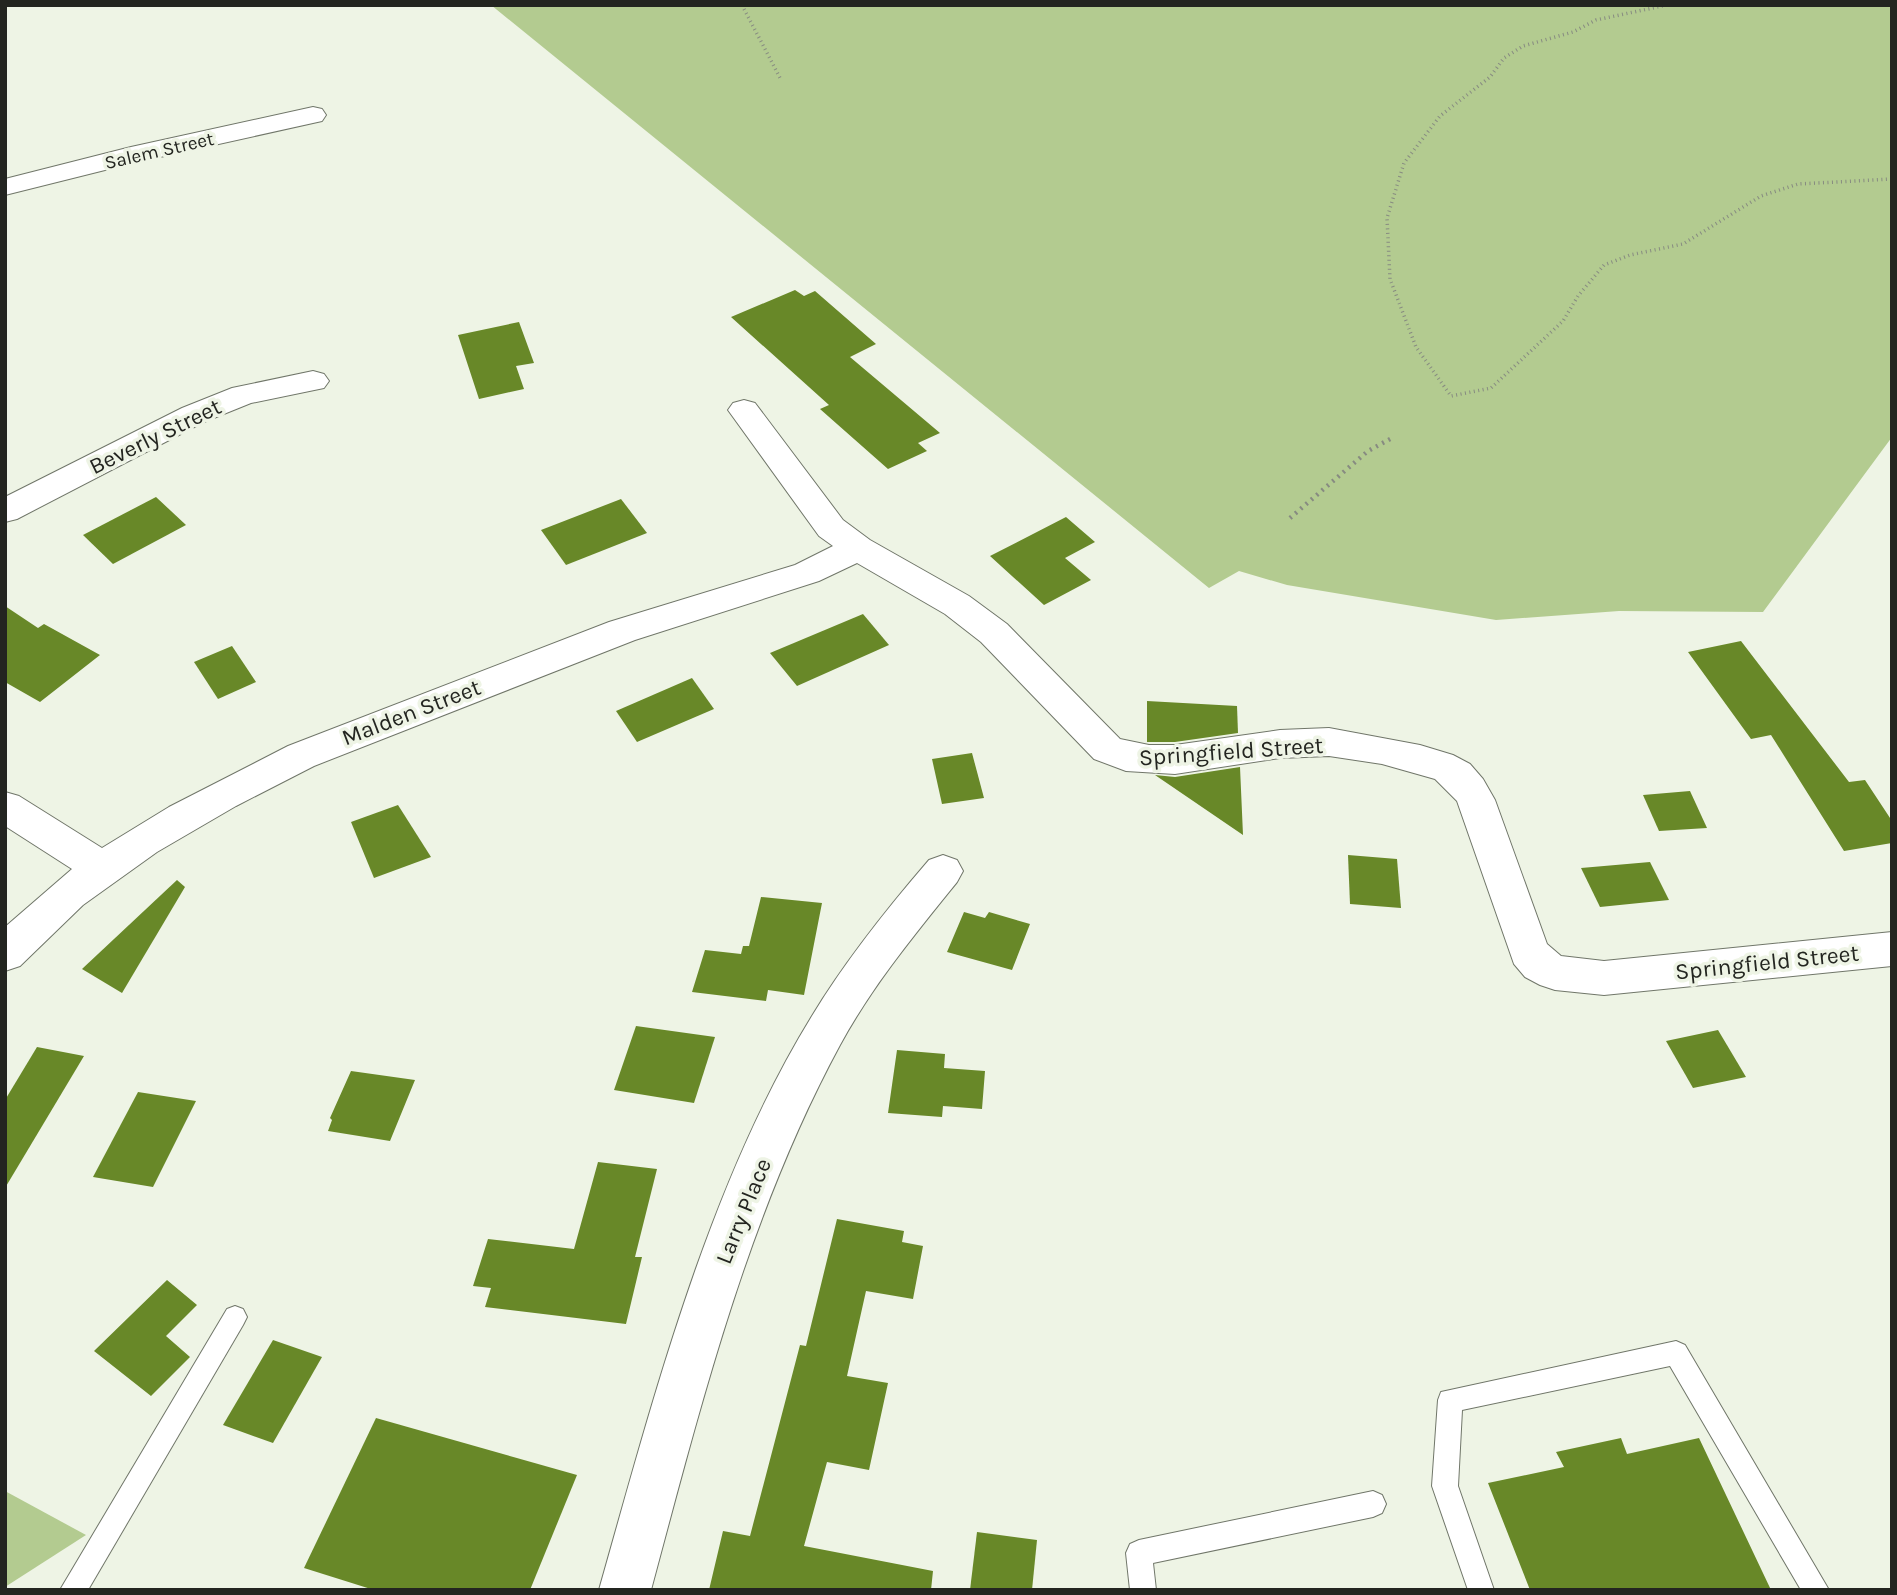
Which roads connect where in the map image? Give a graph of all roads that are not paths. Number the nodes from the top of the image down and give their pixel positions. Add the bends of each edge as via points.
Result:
1 (313, 115) dead end
2 (5, 187) edge
3 (313, 381) dead end
4 (744, 410) dead end
5 (5, 511) edge
6 (858, 548) junction
7 (5, 807) edge
8 (101, 867) junction
9 (943, 871) dead end
10 (1892, 949) edge
11 (5, 954) edge
12 (235, 1317) dead end
13 (1373, 1504) dead end
14 (73, 1590) edge
15 (625, 1590) edge
16 (1143, 1590) edge
17 (1481, 1590) edge
18 (1816, 1590) edge

1 - 2 street, Salem Street
3 - 5 street, Beverly Street via 243,395 193,415
4 - 6 street, Springfield Street via 831,528
6 - 8 street, Malden Street via 807,573 657,618 342,738 263,775
6 - 10 street, Springfield Street via 994,633 1119,756 1172,760 1306,741 1383,750 1451,769 1476,800 1529,952 1555,973 1625,977
7 - 8 street
8 - 11 street, Malden Street
9 - 15 street, Larry Place via 895,925 846,998 794,1091 742,1208 712,1290
12 - 14 lane
13 - 16 lane via 1139,1553
17 - 18 lane via 1445,1486 1450,1400 1676,1353

